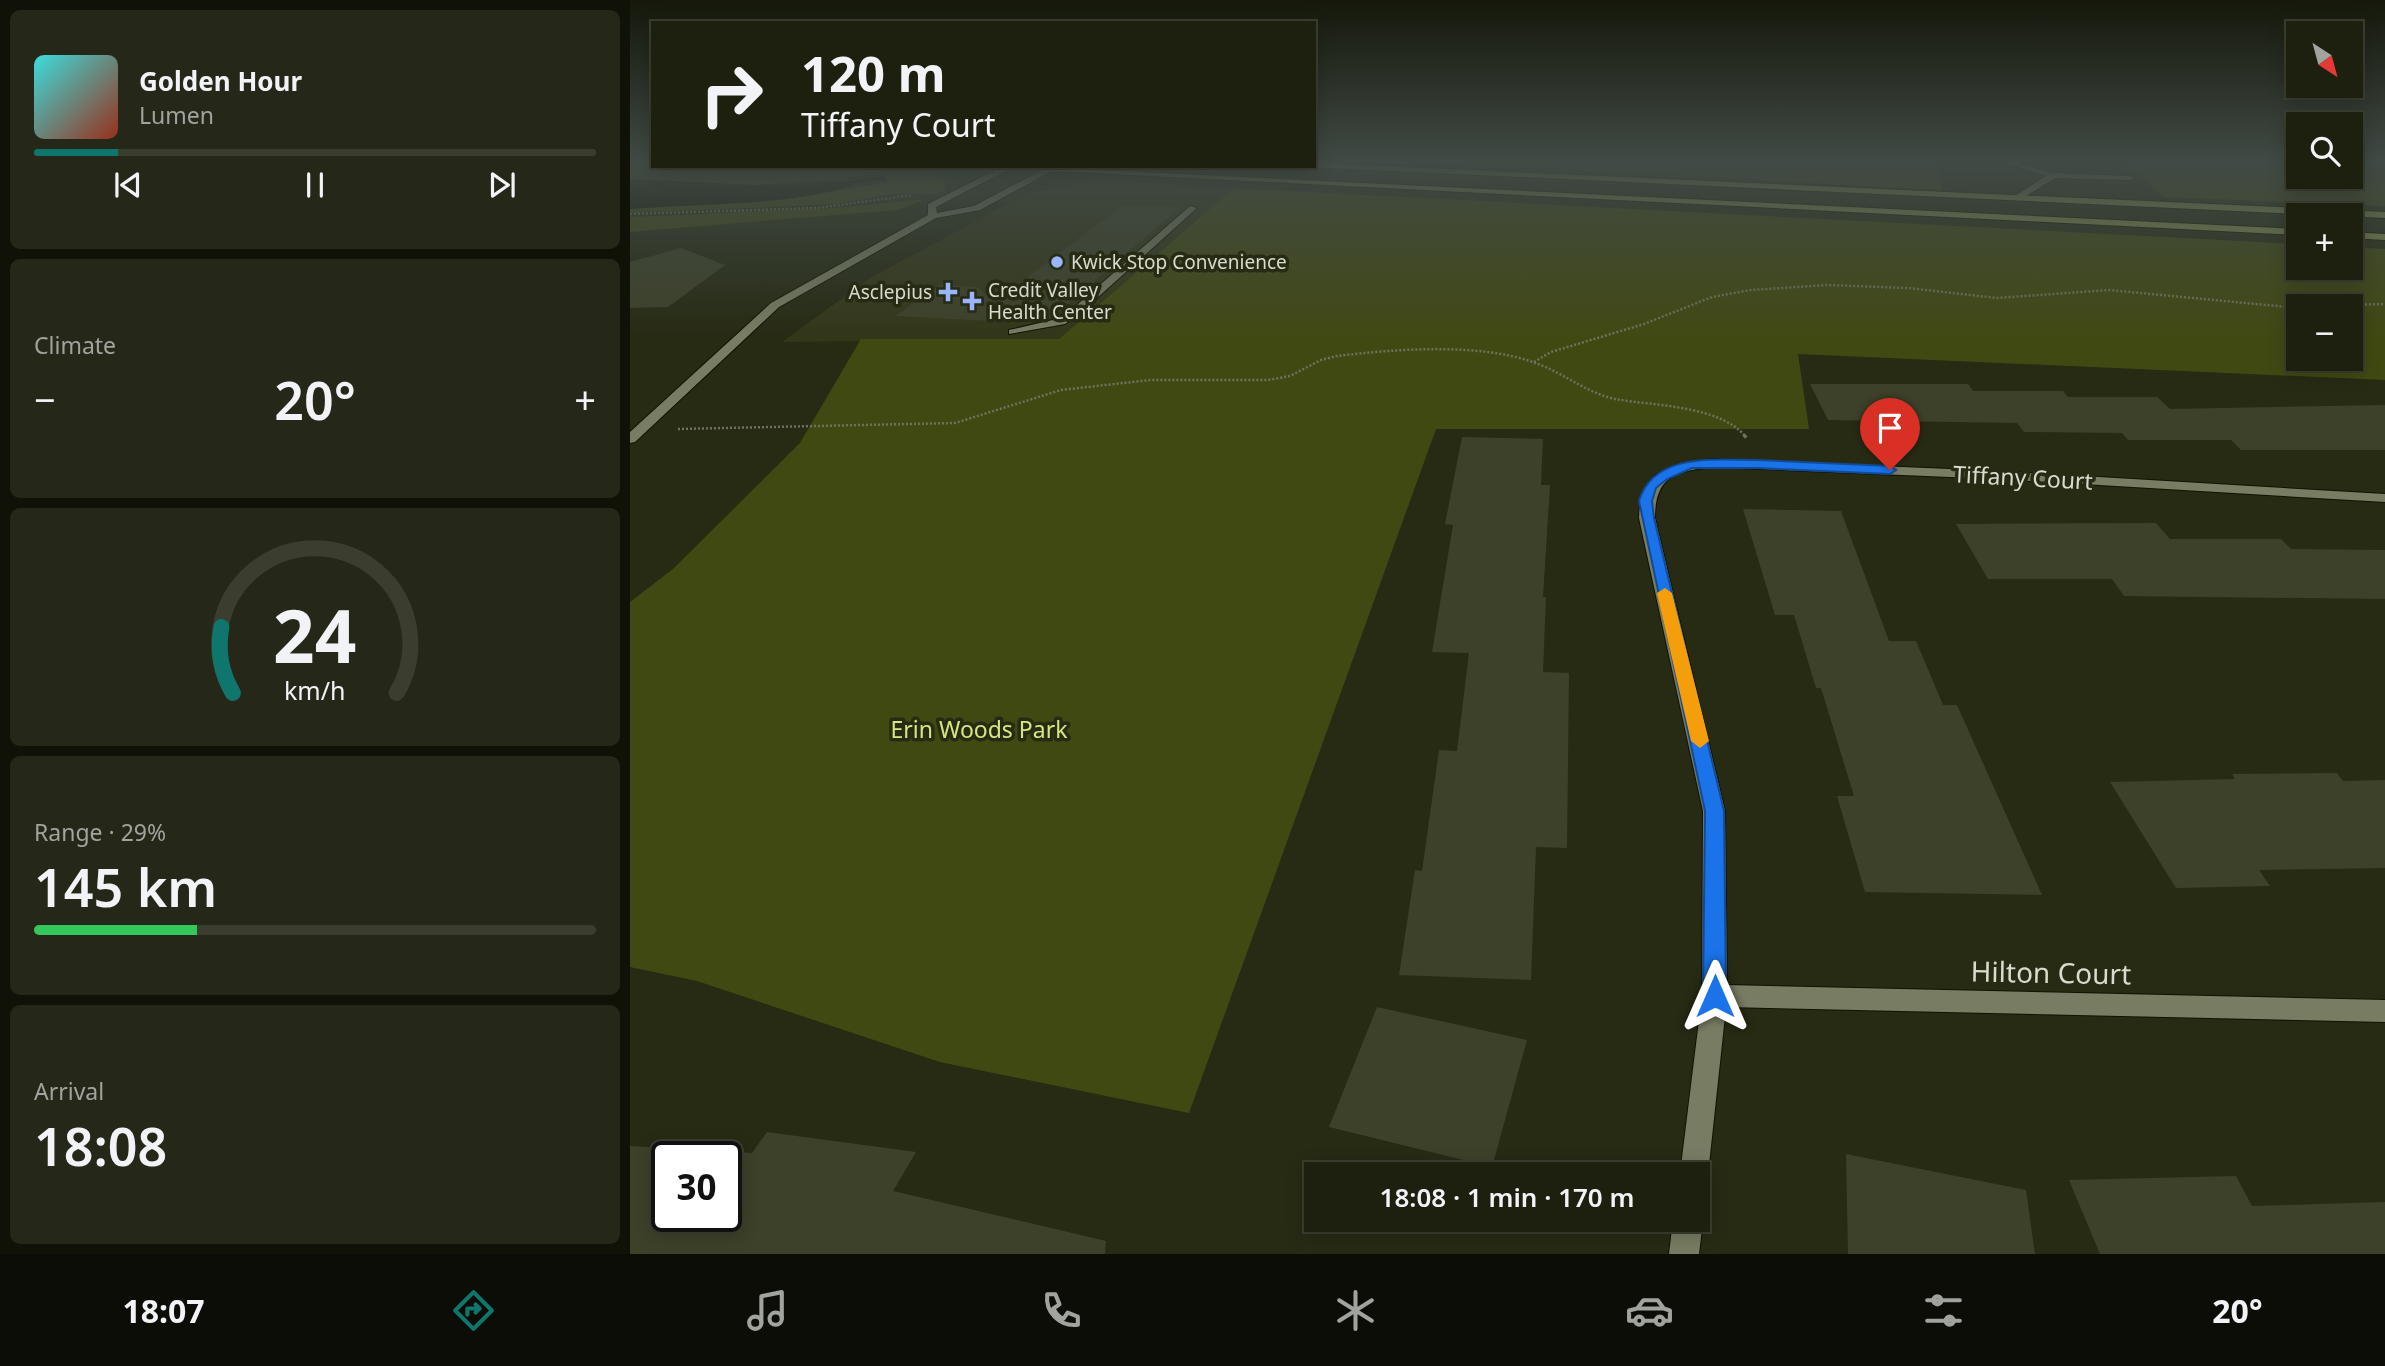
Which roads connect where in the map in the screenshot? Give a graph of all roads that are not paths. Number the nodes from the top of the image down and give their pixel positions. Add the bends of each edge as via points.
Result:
1 (927, 220) edge
2 (1180, 220) edge
3 (2051, 220) edge
4 (2286, 231) edge
5 (2363, 236) edge
6 (2385, 237) edge
7 (1013, 332) dead end
8 (634, 435) edge
9 (2385, 498) edge
10 (1715, 996) junction
11 (2385, 1011) edge
12 (1695, 1162) edge
13 (1687, 1232) edge
14 (1684, 1254) edge

1 - 8 street via 775,305
2 - 7 street via 1073,314 1061,322
3 - 4 main road
5 - 6 main road
9 - 10 street, Tiffany Court via 1756,464 1676,469 1650,487 1645,501 1714,811
10 - 11 street, Hilton Court
10 - 12 street, Tiffany Court
13 - 14 street

